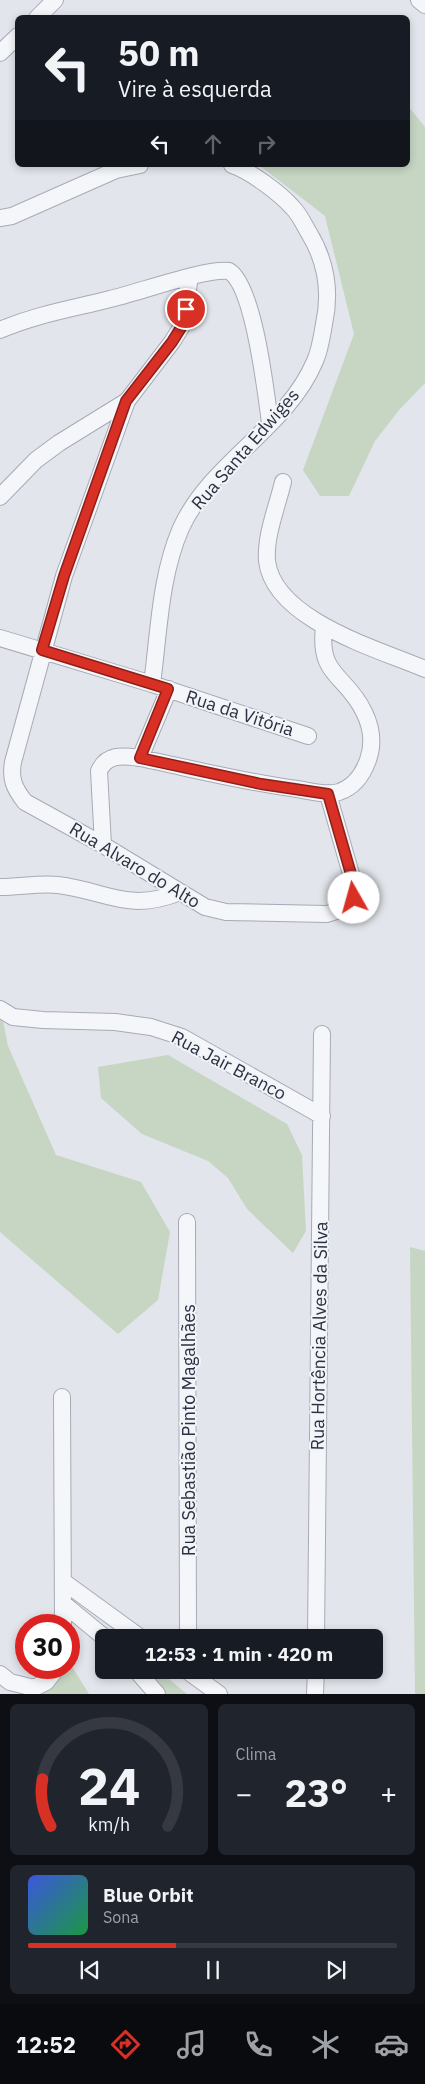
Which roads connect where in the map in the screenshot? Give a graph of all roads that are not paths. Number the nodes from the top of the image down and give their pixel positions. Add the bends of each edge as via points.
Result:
1 (55, 0) edge
2 (419, 0) edge
3 (425, 5) edge
4 (40, 15) edge
5 (15, 39) edge
6 (0, 53) edge
7 (130, 167) edge
8 (239, 167) edge
9 (0, 218) edge
10 (190, 277) junction
11 (0, 330) edge
12 (126, 401) junction
13 (270, 423) junction
14 (283, 482) dead end
15 (0, 496) edge
16 (324, 627) junction
17 (0, 638) edge
18 (42, 650) junction
19 (425, 669) edge
20 (152, 684) junction
21 (168, 689) junction
22 (308, 736) dead end
23 (140, 758) junction
24 (6, 772) edge
25 (328, 794) junction
26 (103, 845) junction
27 (0, 887) edge
28 (180, 892) junction
29 (0, 1009) edge
30 (322, 1034) dead end
31 (322, 1116) junction
32 (187, 1222) dead end
33 (62, 1397) dead end
34 (64, 1582) junction
35 (65, 1605) junction
36 (64, 1614) edge
37 (129, 1629) edge
38 (188, 1629) edge
39 (316, 1629) edge
40 (95, 1630) edge
41 (0, 1674) edge
42 (48, 1679) edge
43 (144, 1679) edge
44 (199, 1679) edge
45 (316, 1679) edge
46 (156, 1694) edge
47 (219, 1694) edge
48 (316, 1694) edge

1 - 4 street
2 - 3 street
5 - 6 street
7 - 9 street via 116,170 12,216
8 - 13 street, Rua Santa Edwiges via 294,208 314,242 326,274 327,311 316,360 289,402
10 - 11 street via 110,300 38,314
10 - 12 street via 182,326
10 - 13 street via 224,271 236,277 246,299 261,362
12 - 15 street via 58,443
12 - 18 street, Rua Alvaro do Alto via 64,576
13 - 20 street, Rua Santa Edwiges via 194,504 181,528 169,562
14 - 16 street via 267,560 271,579 280,595
16 - 19 street
16 - 25 street via 323,652 327,666 345,683 364,711 371,731 372,748 359,779 348,788
17 - 18 street, Rua da Vitória
18 - 20 street, Rua da Vitória
18 - 24 street, Rua Alvaro do Alto
20 - 21 street, Rua da Vitória
21 - 22 street, Rua da Vitória
21 - 23 street
23 - 25 street via 261,784
23 - 26 street via 116,756 102,764 99,771
24 - 26 street, Rua Alvaro do Alto via 25,802
25 - 28 street, Rua Alvaro do Alto via 355,888 349,907 328,914 226,912 205,907
26 - 28 street, Rua Alvaro do Alto
27 - 28 street via 55,885 138,902 163,899
29 - 31 street, Rua Jair Branco via 13,1017 115,1022 151,1027 182,1037
30 - 31 street, Rua Hortência Alves da Silva
31 - 39 street, Rua Hortência Alves da Silva
32 - 38 street, Rua Sebastião Pinto Magalhães
33 - 34 street
34 - 35 street
34 - 37 street
35 - 36 street
35 - 40 street
41 - 42 street via 16,1685 34,1688
43 - 46 street
44 - 47 street
45 - 48 street

